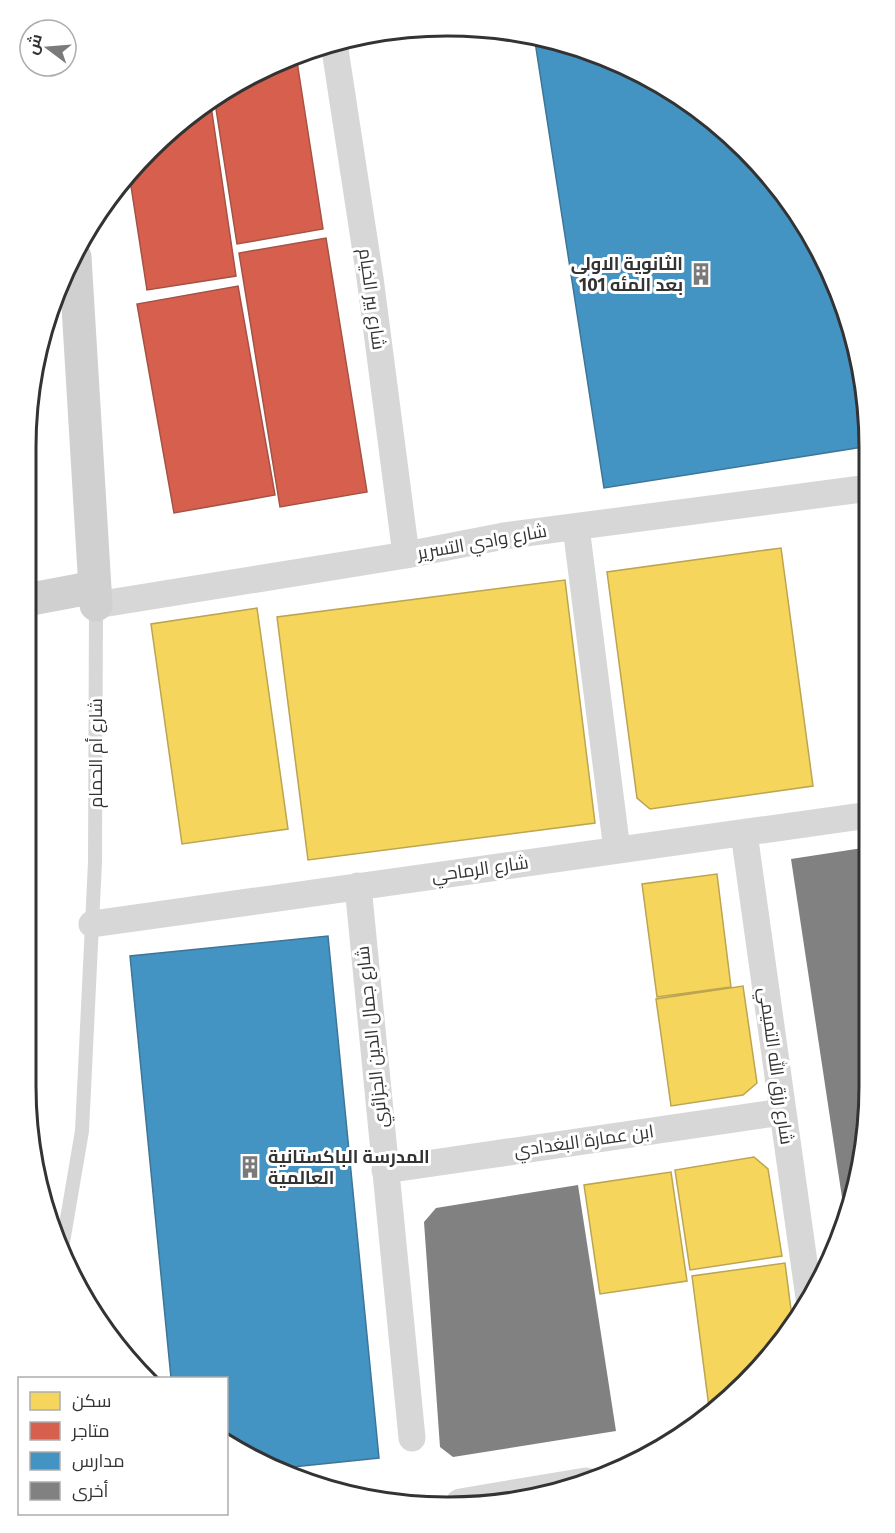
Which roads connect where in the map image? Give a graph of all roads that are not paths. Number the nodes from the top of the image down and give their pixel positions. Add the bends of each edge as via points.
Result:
1 (335, 52) edge
2 (76, 270) edge
3 (859, 489) edge
4 (576, 527) junction
5 (406, 555) junction
6 (95, 596) junction
7 (36, 599) edge
8 (859, 816) edge
9 (744, 833) junction
10 (617, 850) junction
11 (358, 886) junction
12 (92, 924) junction
13 (782, 1112) junction
14 (386, 1170) junction
15 (64, 1235) edge
16 (807, 1285) edge
17 (412, 1438) dead end

1 - 5 street, شارع بير الخيام
2 - 6 main road, شارع أم الحمام
3 - 4 street, شارع وادي التسرير
4 - 5 street, شارع وادي التسرير
4 - 10 street
5 - 6 street, شارع وادي التسرير
6 - 7 main road
6 - 12 lane, شارع أم الحمام
8 - 9 street, شارع الرماحي
9 - 10 street, شارع الرماحي
9 - 13 street, شارع رزق الله التميمي
10 - 11 street, شارع الرماحي
11 - 12 street, شارع الرماحي
11 - 14 street, شارع جمال الدين الجزائري
12 - 15 lane, شارع أم الحمام via 82,1131
13 - 14 street, ابن عمارة البغدادي
13 - 16 street, شارع رزق الله التميمي
14 - 17 street, شارع جمال الدين الجزائري

